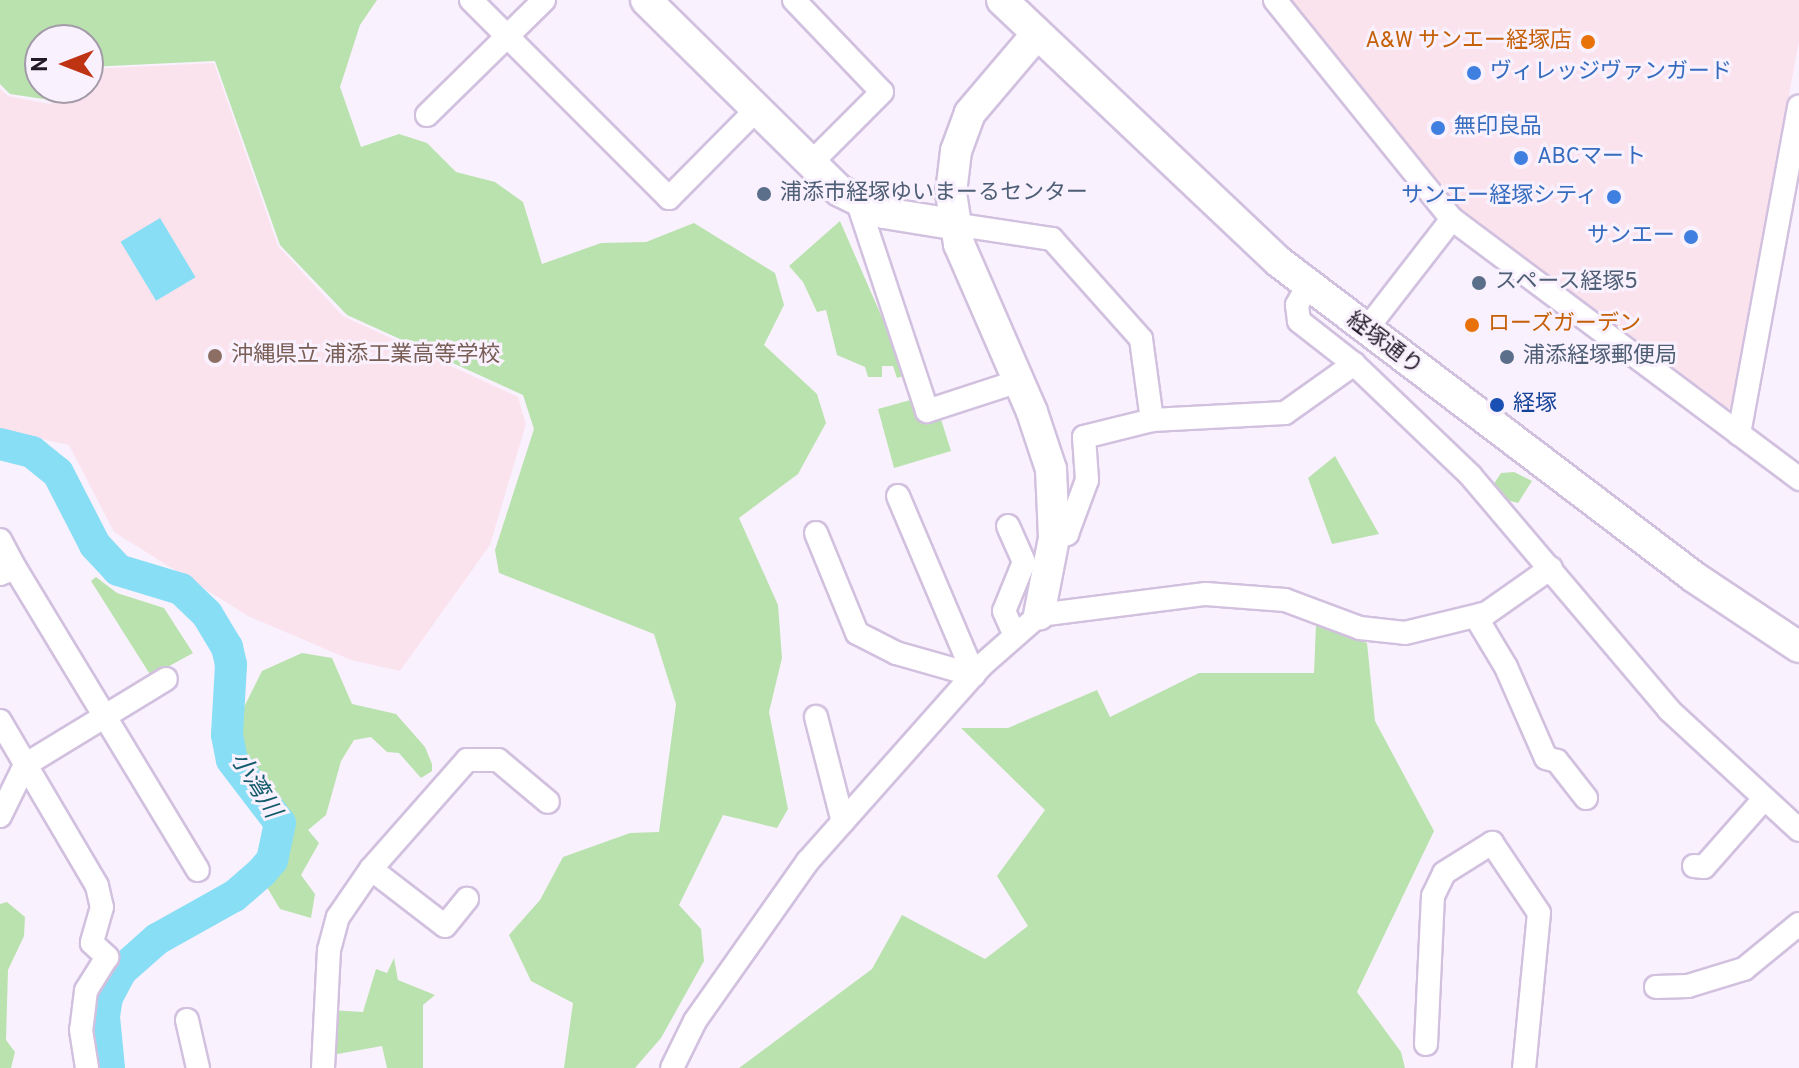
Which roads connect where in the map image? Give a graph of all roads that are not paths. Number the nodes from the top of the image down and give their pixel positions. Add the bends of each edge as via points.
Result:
1 (471, 0) edge
2 (544, 0) edge
3 (646, 0) edge
4 (794, 0) edge
5 (1002, 0) edge
6 (1275, 0) edge
7 (1037, 34) junction
8 (508, 37) junction
9 (1799, 106) edge
10 (755, 111) junction
11 (427, 115) dead end
12 (810, 164) junction
13 (858, 203) junction
14 (1452, 219) junction
15 (953, 224) junction
16 (1308, 285) junction
17 (1366, 330) junction
18 (1354, 364) junction
19 (1019, 381) junction
20 (1152, 420) junction
21 (1739, 434) junction
22 (1799, 479) edge
23 (898, 496) dead end
24 (1008, 526) dead end
25 (816, 533) dead end
26 (1054, 538) junction
27 (0, 540) edge
28 (1551, 568) junction
29 (8, 571) edge
30 (1039, 615) junction
31 (1476, 617) junction
32 (1015, 636) junction
33 (1799, 647) edge
34 (974, 675) junction
35 (166, 679) dead end
36 (106, 715) junction
37 (816, 717) dead end
38 (0, 721) edge
39 (25, 765) junction
40 (1586, 798) dead end
41 (1764, 799) junction
42 (548, 802) dead end
43 (0, 816) edge
44 (843, 822) junction
45 (1799, 830) edge
46 (1694, 866) dead end
47 (371, 869) junction
48 (198, 870) dead end
49 (467, 899) dead end
50 (1799, 924) edge
51 (1656, 987) dead end
52 (187, 1020) dead end
53 (1426, 1044) dead end
54 (87, 1068) edge
55 (198, 1068) edge
56 (323, 1068) edge
57 (672, 1068) edge
58 (1524, 1068) edge

1 - 8 street
2 - 8 street
3 - 10 street
4 - 12 street via 882,92
5 - 7 street, 経塚通り
6 - 14 street
7 - 15 street via 982,95 962,131 952,171
7 - 16 street, 経塚通り via 1204,196
8 - 10 street via 669,198
8 - 11 street
9 - 21 street
10 - 12 street
12 - 13 street
13 - 15 street via 884,213
13 - 19 street via 927,411
14 - 17 street
14 - 21 street
15 - 19 street
15 - 20 street via 1052,239 1141,339
16 - 17 street, 経塚通り
16 - 18 street via 1297,305 1299,321
17 - 33 street, 経塚通り via 1694,577
18 - 20 street via 1285,413
18 - 28 street via 1470,475
19 - 26 street via 1051,469
20 - 26 street via 1084,437 1087,480 1067,534
21 - 22 street
23 - 34 street
24 - 32 street via 1024,562 1004,611
25 - 34 street via 857,633 896,653
26 - 30 street
27 - 29 street
28 - 31 street
28 - 41 street via 1669,710
29 - 36 street
30 - 31 street via 1206,594 1285,600 1360,628 1405,633
30 - 32 street
31 - 40 street via 1506,667 1546,758 1557,761
32 - 34 street
34 - 44 street
35 - 36 street
36 - 39 street
36 - 48 street
37 - 44 street
38 - 39 street
39 - 43 street
39 - 54 street via 97,886 102,907 92,943 107,957 86,991 81,1030
41 - 45 street
41 - 46 street via 1704,867
42 - 47 street via 498,760 467,760
44 - 57 street via 808,861 695,1021
47 - 49 street via 445,926
47 - 56 street via 338,917 329,950
50 - 51 street via 1744,969 1688,986
52 - 55 street
53 - 58 street via 1433,896 1444,873 1492,843 1539,913

